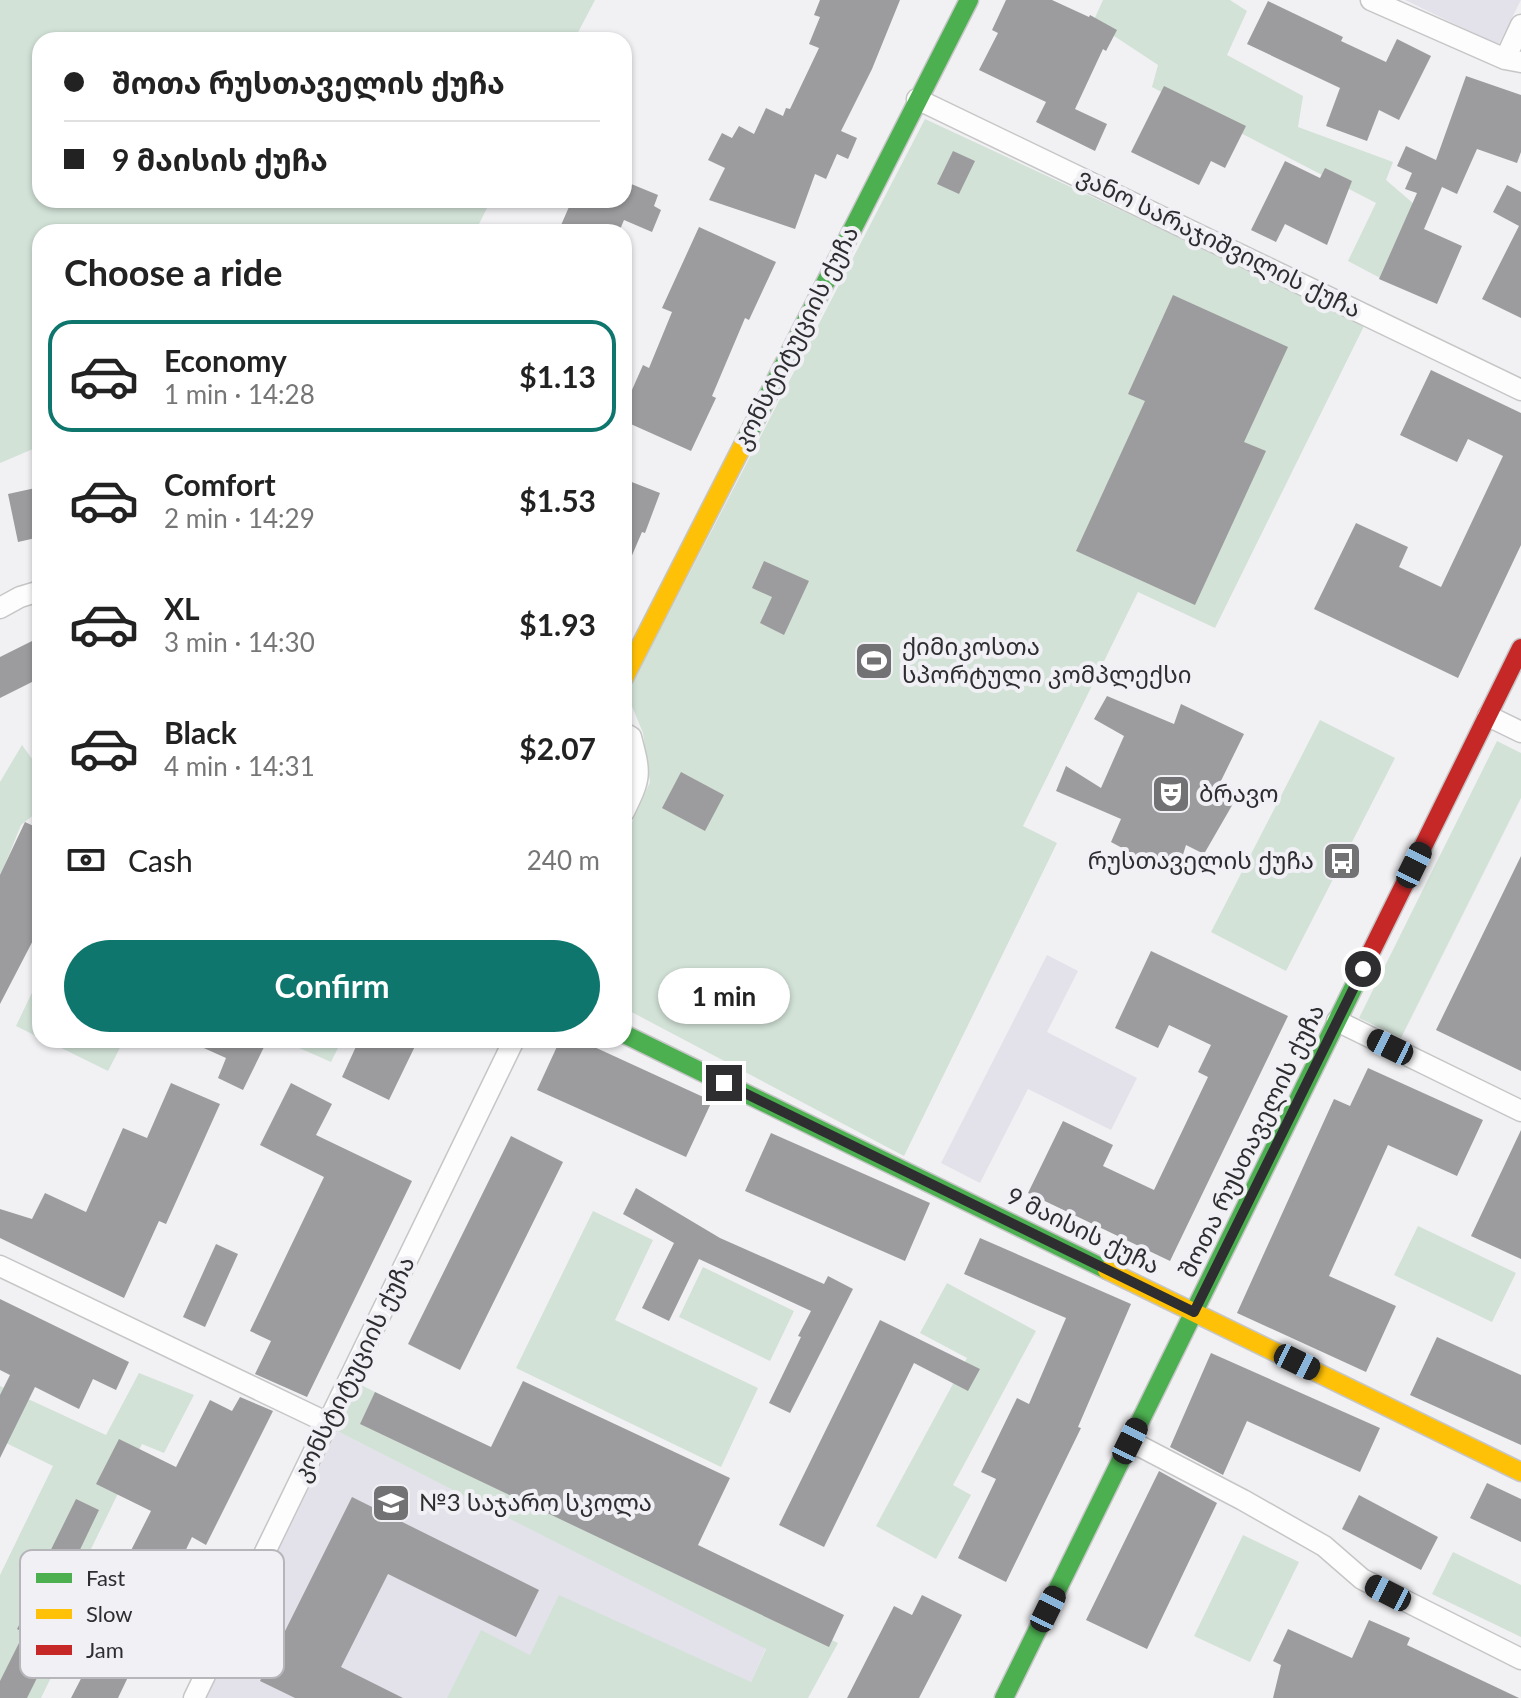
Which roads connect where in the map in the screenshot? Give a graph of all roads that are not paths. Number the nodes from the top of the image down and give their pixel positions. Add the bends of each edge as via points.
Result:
1 (969, 0) edge
2 (1371, 0) edge
3 (1521, 25) edge
4 (1513, 60) edge
5 (917, 99) junction
6 (1521, 390) edge
7 (32, 593) edge
8 (0, 608) edge
9 (1521, 648) edge
10 (632, 662) edge
11 (1488, 716) junction
12 (1521, 732) edge
13 (632, 741) edge
14 (632, 795) edge
15 (1337, 1021) junction
16 (632, 1038) edge
17 (510, 1048) edge
18 (1521, 1111) edge
19 (0, 1266) edge
20 (1194, 1312) junction
21 (328, 1423) junction
22 (1130, 1441) junction
23 (1521, 1472) edge
24 (266, 1550) edge
25 (1521, 1659) edge
26 (204, 1678) edge
27 (194, 1698) edge
28 (1004, 1698) edge

1 - 5 street, კონსტიტუციის ქუჩა
2 - 4 street
3 - 4 street
5 - 6 street, ვანო სარაჯიშვილის ქუჩა
5 - 10 street, კონსტიტუციის ქუჩა
7 - 8 street
9 - 11 street, შოთა რუსთაველის ქუჩა
11 - 12 street
11 - 15 street, შოთა რუსთაველის ქუჩა
13 - 14 street via 640,769
15 - 18 street
15 - 20 street, შოთა რუსთაველის ქუჩა
16 - 20 street, 9 მაისის ქუჩა
17 - 21 street, კონსტიტუციის ქუჩა
19 - 21 street
20 - 22 street, შოთა რუსთაველის ქუჩა
20 - 23 street, 9 მაისის ქუჩა
21 - 24 street, კონსტიტუციის ქუჩა
22 - 25 street via 1324,1546 1362,1579
22 - 28 street, შოთა რუსთაველის ქუჩა
26 - 27 street, კონსტიტუციის ქუჩა

